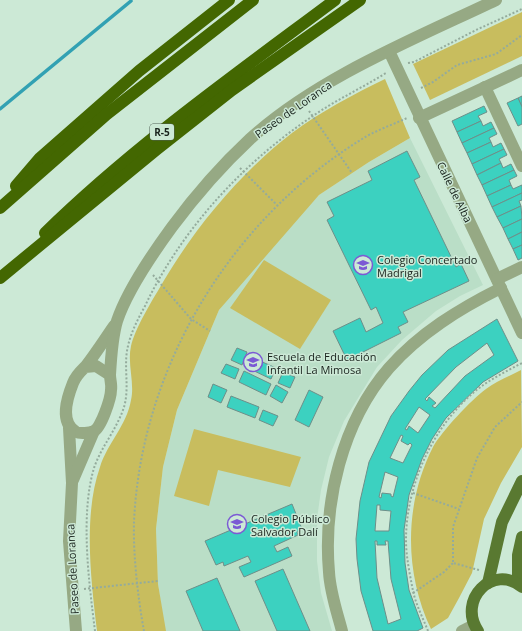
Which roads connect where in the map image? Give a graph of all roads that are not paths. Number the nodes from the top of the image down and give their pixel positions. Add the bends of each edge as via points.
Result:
1 (229, 0) edge
2 (253, 0) edge
3 (335, 0) edge
4 (360, 0) edge
5 (496, 0) edge
6 (389, 51) junction
7 (522, 70) edge
8 (484, 87) junction
9 (418, 116) junction
10 (518, 146) edge
11 (522, 166) edge
12 (0, 204) edge
13 (0, 208) edge
14 (522, 267) edge
15 (0, 278) edge
16 (499, 284) junction
17 (117, 322) junction
18 (522, 333) edge
19 (85, 367) junction
20 (110, 375) junction
21 (69, 428) junction
22 (94, 432) junction
23 (522, 481) edge
24 (72, 483) junction
25 (522, 537) edge
26 (488, 583) junction
27 (520, 585) edge
28 (476, 628) edge
29 (76, 631) edge
30 (342, 631) edge
31 (462, 631) edge

1 - 12 highway via 139,71 40,158
2 - 13 highway via 107,114
3 - 15 highway, R-5 via 151,140 66,213
4 - 15 highway via 232,90
5 - 6 street, Paseo de Loranca
6 - 9 street, Calle de Alba
6 - 17 street, Paseo de Loranca via 339,77 297,104 251,139 190,203 161,242
7 - 8 street
8 - 9 street
8 - 10 street
9 - 16 street, Calle de Alba
10 - 11 street
14 - 16 street
16 - 18 street, Calle de Alba
16 - 30 street via 431,329 389,368 359,412 343,450 329,520 331,589
17 - 19 street, Paseo de Loranca
17 - 20 street, Paseo de Loranca
19 - 20 street via 96,366
19 - 21 street via 78,372 73,382 66,410
20 - 22 street via 112,389 109,402
21 - 22 street via 79,434
21 - 24 street, Paseo de Loranca
22 - 24 street, Paseo de Loranca
23 - 26 main road via 502,522
24 - 29 street, Paseo de Loranca via 69,541
25 - 27 main road via 518,555
26 - 27 main road via 508,580
26 - 28 main road via 480,588 472,602 471,616
28 - 31 street

